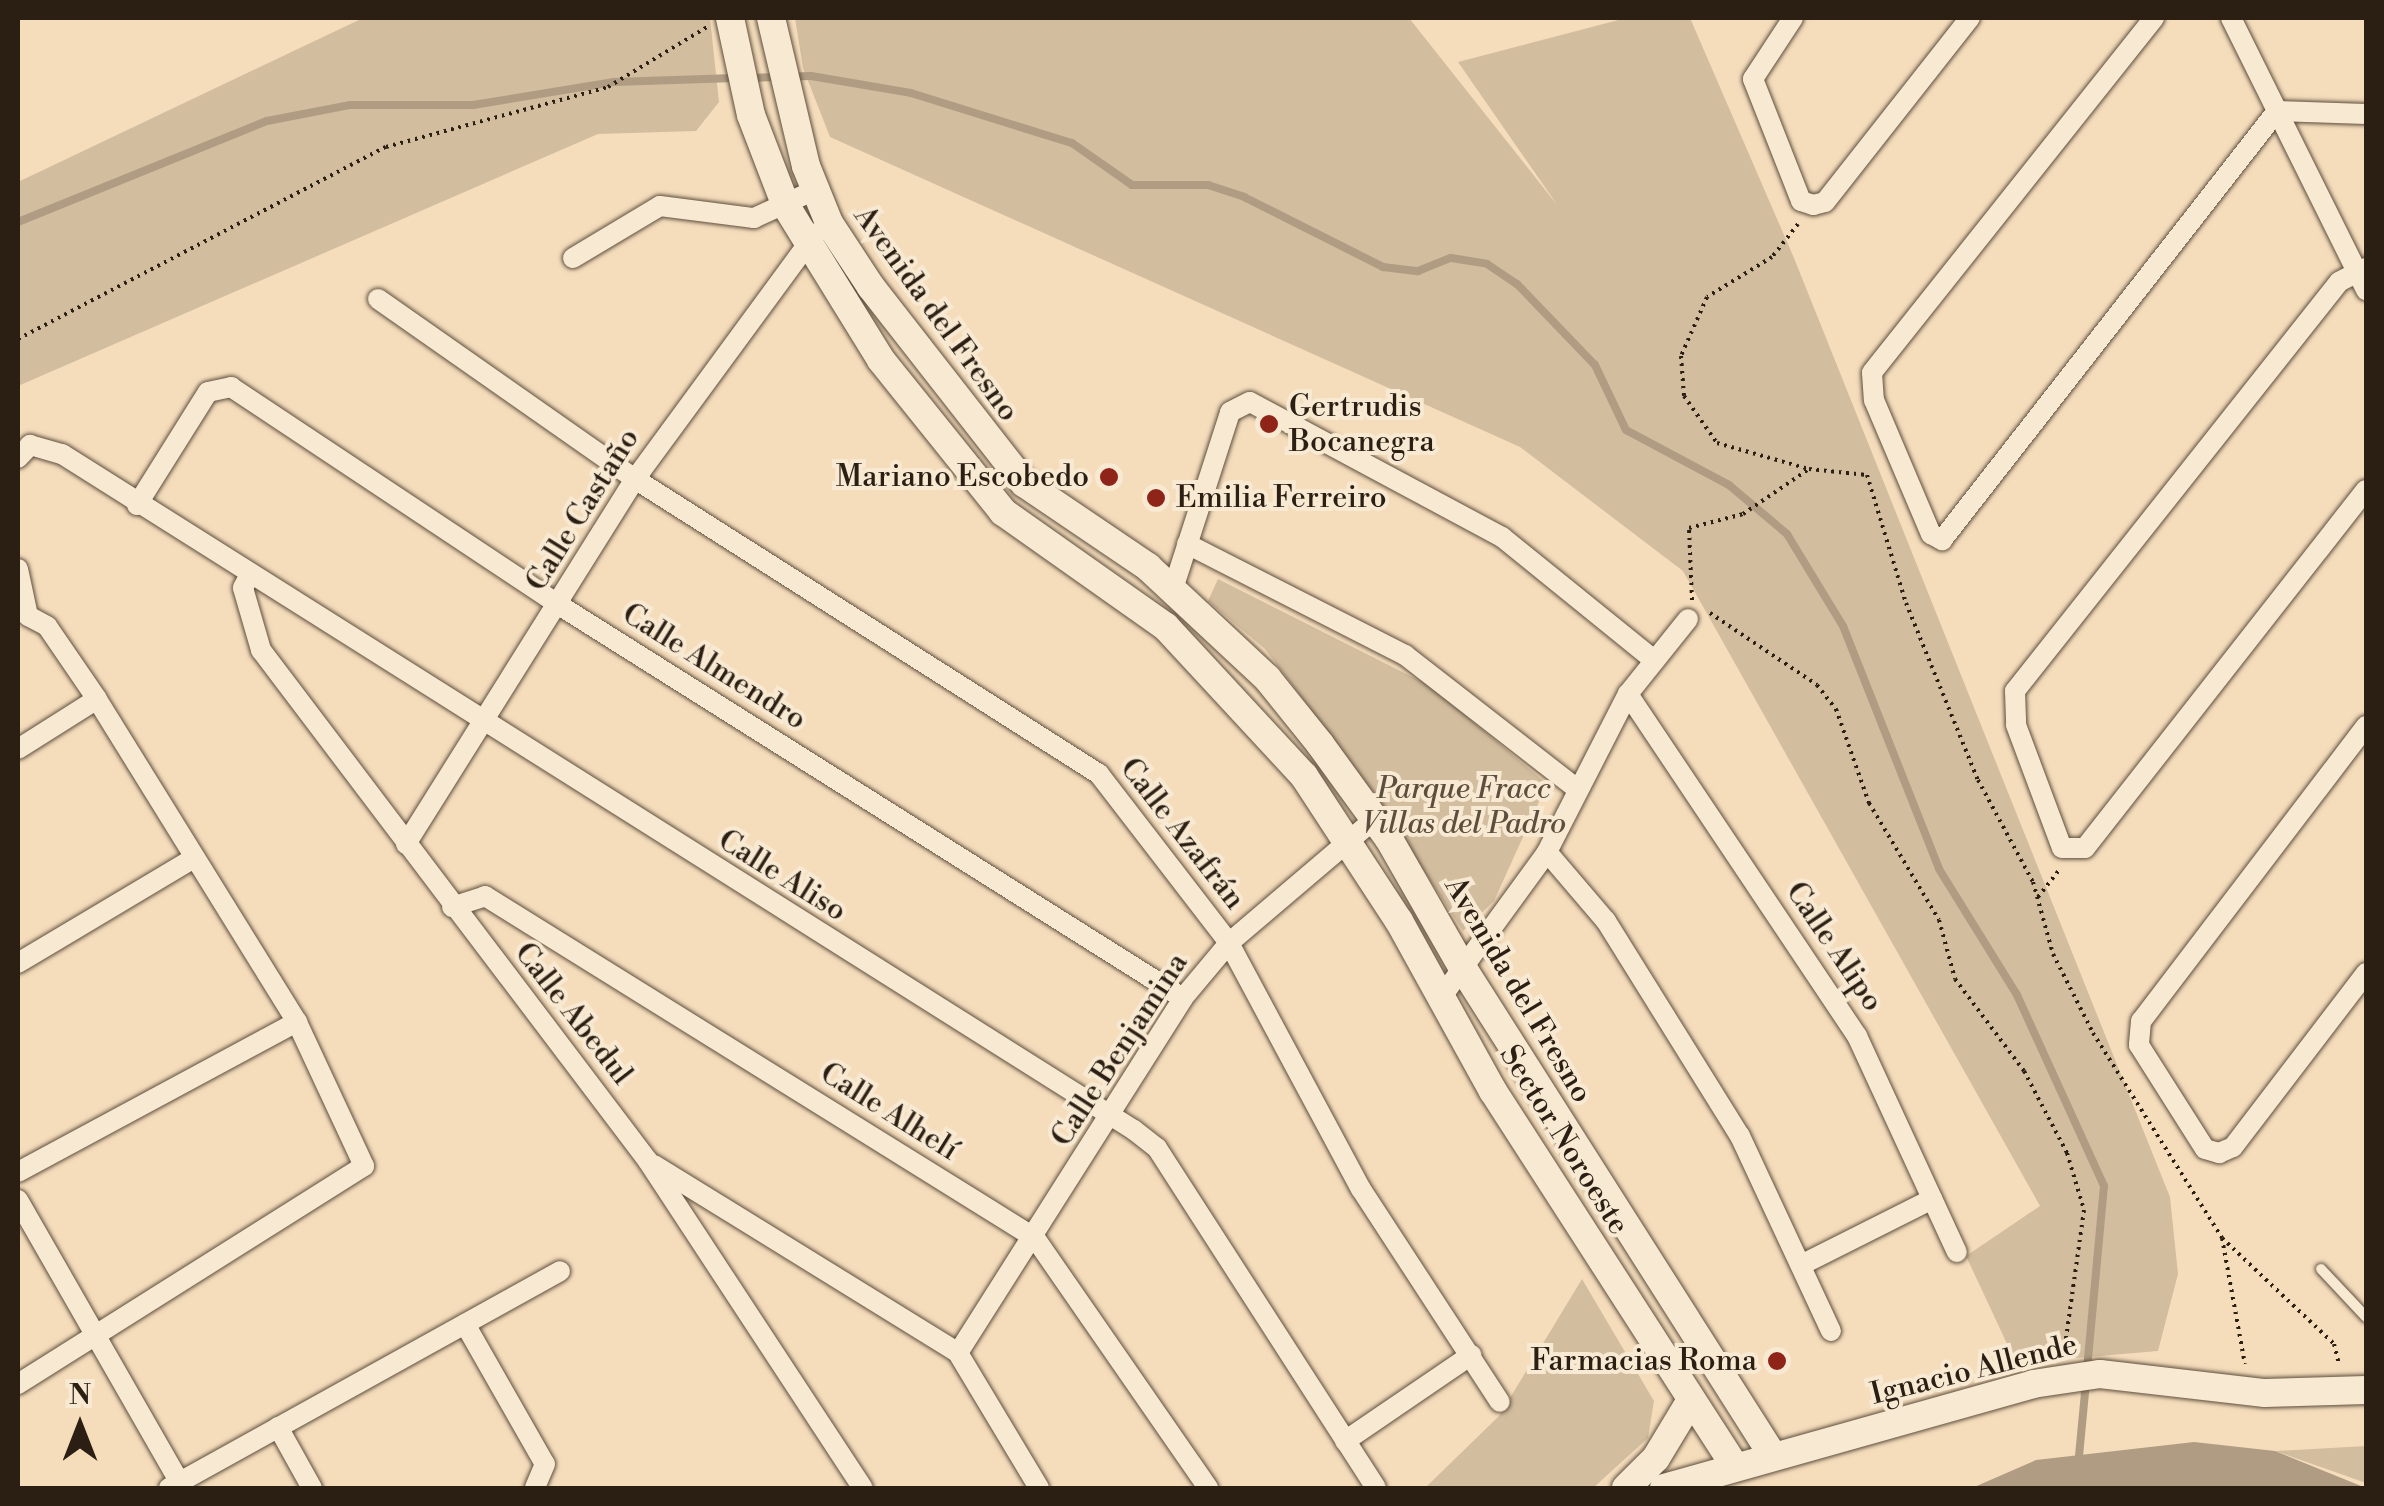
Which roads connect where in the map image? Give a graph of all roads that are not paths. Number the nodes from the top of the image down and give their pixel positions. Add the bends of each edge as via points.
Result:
1 (1793, 18) edge
2 (1970, 18) edge
3 (2154, 18) edge
4 (2231, 18) edge
5 (731, 22) edge
6 (771, 22) edge
7 (2276, 111) junction
8 (2366, 114) edge
9 (815, 190) junction
10 (786, 206) junction
11 (829, 223) junction
12 (803, 242) junction
13 (573, 258) dead end
14 (2362, 268) edge
15 (2366, 290) edge
16 (378, 299) dead end
17 (24, 452) edge
18 (635, 478) junction
19 (2366, 490) edge
20 (137, 505) junction
21 (1187, 544) junction
22 (18, 569) edge
23 (248, 578) junction
24 (1172, 589) junction
25 (559, 605) junction
26 (22, 618) edge
27 (1688, 619) road end
28 (1654, 660) junction
29 (1628, 694) junction
30 (98, 699) junction
31 (483, 725) junction
32 (2366, 726) edge
33 (18, 749) edge
34 (1576, 788) junction
35 (1376, 818) junction
36 (1349, 840) junction
37 (406, 844) junction
38 (1548, 852) junction
39 (194, 858) junction
40 (452, 906) junction
41 (1228, 942) junction
42 (18, 963) edge
43 (1464, 970) junction
44 (2366, 973) edge
45 (1183, 998) junction
46 (1440, 999) junction
47 (296, 1022) junction
48 (1110, 1116) junction
49 (648, 1161) junction
50 (18, 1172) edge
51 (1932, 1199) junction
52 (18, 1200) edge
53 (1035, 1238) junction
54 (1957, 1252) dead end
55 (1802, 1265) junction
56 (2321, 1269) dead end
57 (560, 1271) dead end
58 (2366, 1317) edge
59 (465, 1324) junction
60 (98, 1330) junction
61 (1831, 1330) dead end
62 (958, 1353) junction
63 (1471, 1355) junction
64 (18, 1384) edge
65 (2355, 1392) edge
66 (1691, 1400) junction
67 (1500, 1402) dead end
68 (278, 1427) junction
69 (1344, 1440) junction
70 (1774, 1456) junction
71 (1735, 1467) junction
72 (539, 1484) edge
73 (177, 1486) edge
74 (312, 1488) edge
75 (863, 1488) edge
76 (1039, 1488) edge
77 (1208, 1488) edge
78 (1376, 1488) edge
79 (1626, 1488) edge
80 (1664, 1488) edge

1 - 2 street via 1753,79 1801,200 1813,205 1826,202
3 - 7 street via 1870,385 1931,534 1942,540
4 - 7 street
5 - 10 street via 751,115
6 - 9 street, Avenida del Fresno via 787,104
7 - 8 street
7 - 14 street
9 - 10 street
9 - 11 street, Avenida del Fresno
10 - 12 street
10 - 13 street via 740,219 660,206
11 - 12 street, Calle Castaño
11 - 24 street, Avenida del Fresno via 904,334 1024,483
12 - 18 street, Calle Castaño
12 - 36 street via 892,376 1004,512 1194,652 1304,776
14 - 15 street
14 - 19 street via 2015,691 2012,707 2062,848 2085,848
16 - 18 street, Calle Azafrán
17 - 20 street, Calle Aliso via 62,454
18 - 25 street, Calle Castaño
18 - 41 street, Calle Azafrán via 1058,741 1137,817
20 - 23 street, Calle Aliso
20 - 25 street, Calle Almendro via 217,385
21 - 24 street
21 - 28 street via 1238,403 1250,402 1502,537
21 - 34 street via 1405,655
22 - 26 street
23 - 31 street, Calle Aliso
23 - 37 street, Calle Abedul via 243,588 261,650
24 - 35 street, Avenida del Fresno via 1267,678
25 - 31 street, Calle Castaño
25 - 45 street, Calle Almendro
26 - 30 street via 47,626
27 - 28 street
28 - 29 street
29 - 34 street
29 - 51 street, Calle Alipo via 1857,1036
30 - 33 street
30 - 39 street
31 - 37 street, Calle Castaño
31 - 48 street, Calle Aliso
32 - 44 street via 2136,1033 2205,1149 2233,1147
34 - 38 street
35 - 36 street, Calle Benjamina
35 - 43 street, Avenida del Fresno
36 - 41 street, Calle Benjamina
36 - 46 street, Sector Noroeste
37 - 40 street, Calle Abedul
38 - 43 street
38 - 55 street via 1606,921 1730,1120
39 - 42 street
39 - 47 street
40 - 49 street, Calle Abedul
40 - 53 street, Calle Alhelí via 485,896
41 - 45 street, Calle Benjamina
41 - 63 street, Calle Azafrán via 1361,1190
43 - 46 street
43 - 70 street, Avenida del Fresno
45 - 48 street, Calle Benjamina
46 - 66 street, Sector Noroeste
47 - 50 street
47 - 60 street via 364,1166
48 - 53 street, Calle Benjamina
48 - 69 street, Calle Aliso via 1157,1148
49 - 62 street
49 - 75 street, Calle Abedul
51 - 54 street, Calle Alipo
51 - 55 street
52 - 60 street
53 - 62 street, Calle Benjamina
53 - 77 street, Calle Alhelí
55 - 61 street
56 - 58 lane
57 - 59 street
59 - 68 street
59 - 72 street via 545,1464
60 - 64 street
60 - 73 street
62 - 76 street
63 - 67 street, Calle Azafrán
63 - 69 street
65 - 70 street, Ignacio Allende via 2265,1393 2150,1375 2057,1380
66 - 71 street, Sector Noroeste
66 - 79 street via 1656,1458
68 - 73 street
68 - 74 street
69 - 78 street, Calle Aliso
70 - 71 street, Ignacio Allende
71 - 80 street, Ignacio Allende

